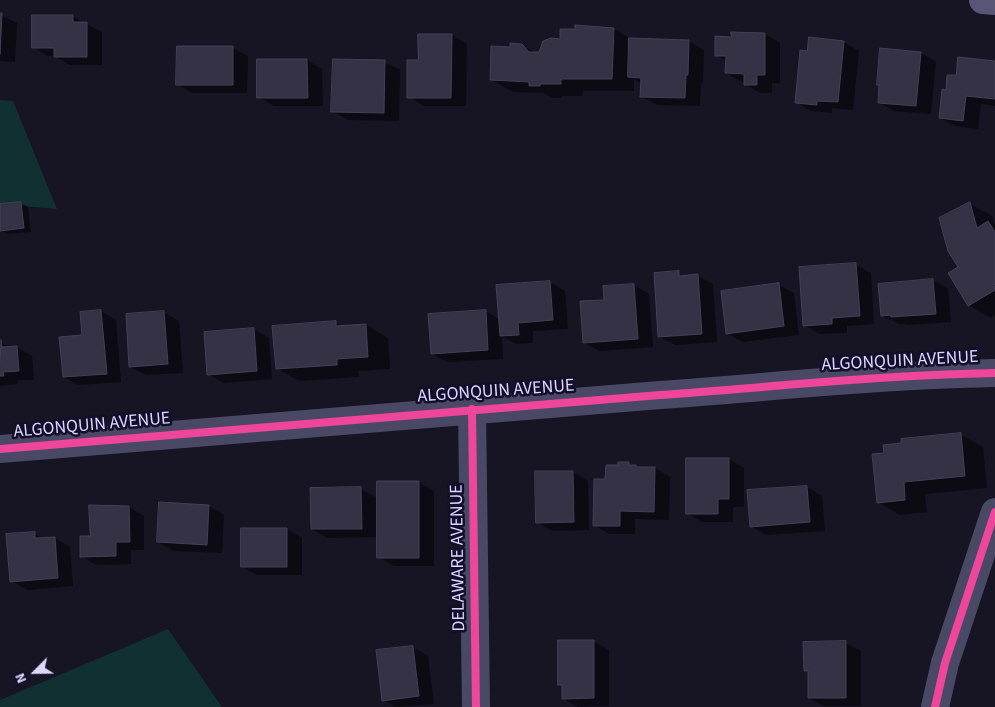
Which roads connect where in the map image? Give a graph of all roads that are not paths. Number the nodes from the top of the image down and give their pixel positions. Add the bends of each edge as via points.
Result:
1 (983, 0) edge
2 (995, 1) edge
3 (995, 373) edge
4 (472, 409) junction
5 (0, 449) edge
6 (995, 512) edge
7 (476, 707) edge
8 (935, 707) edge

1 - 2 street
3 - 4 street, ALGONQUIN AVENUE via 826,380
4 - 5 street, ALGONQUIN AVENUE
4 - 7 street, DELAWARE AVENUE
6 - 8 street via 945,663

